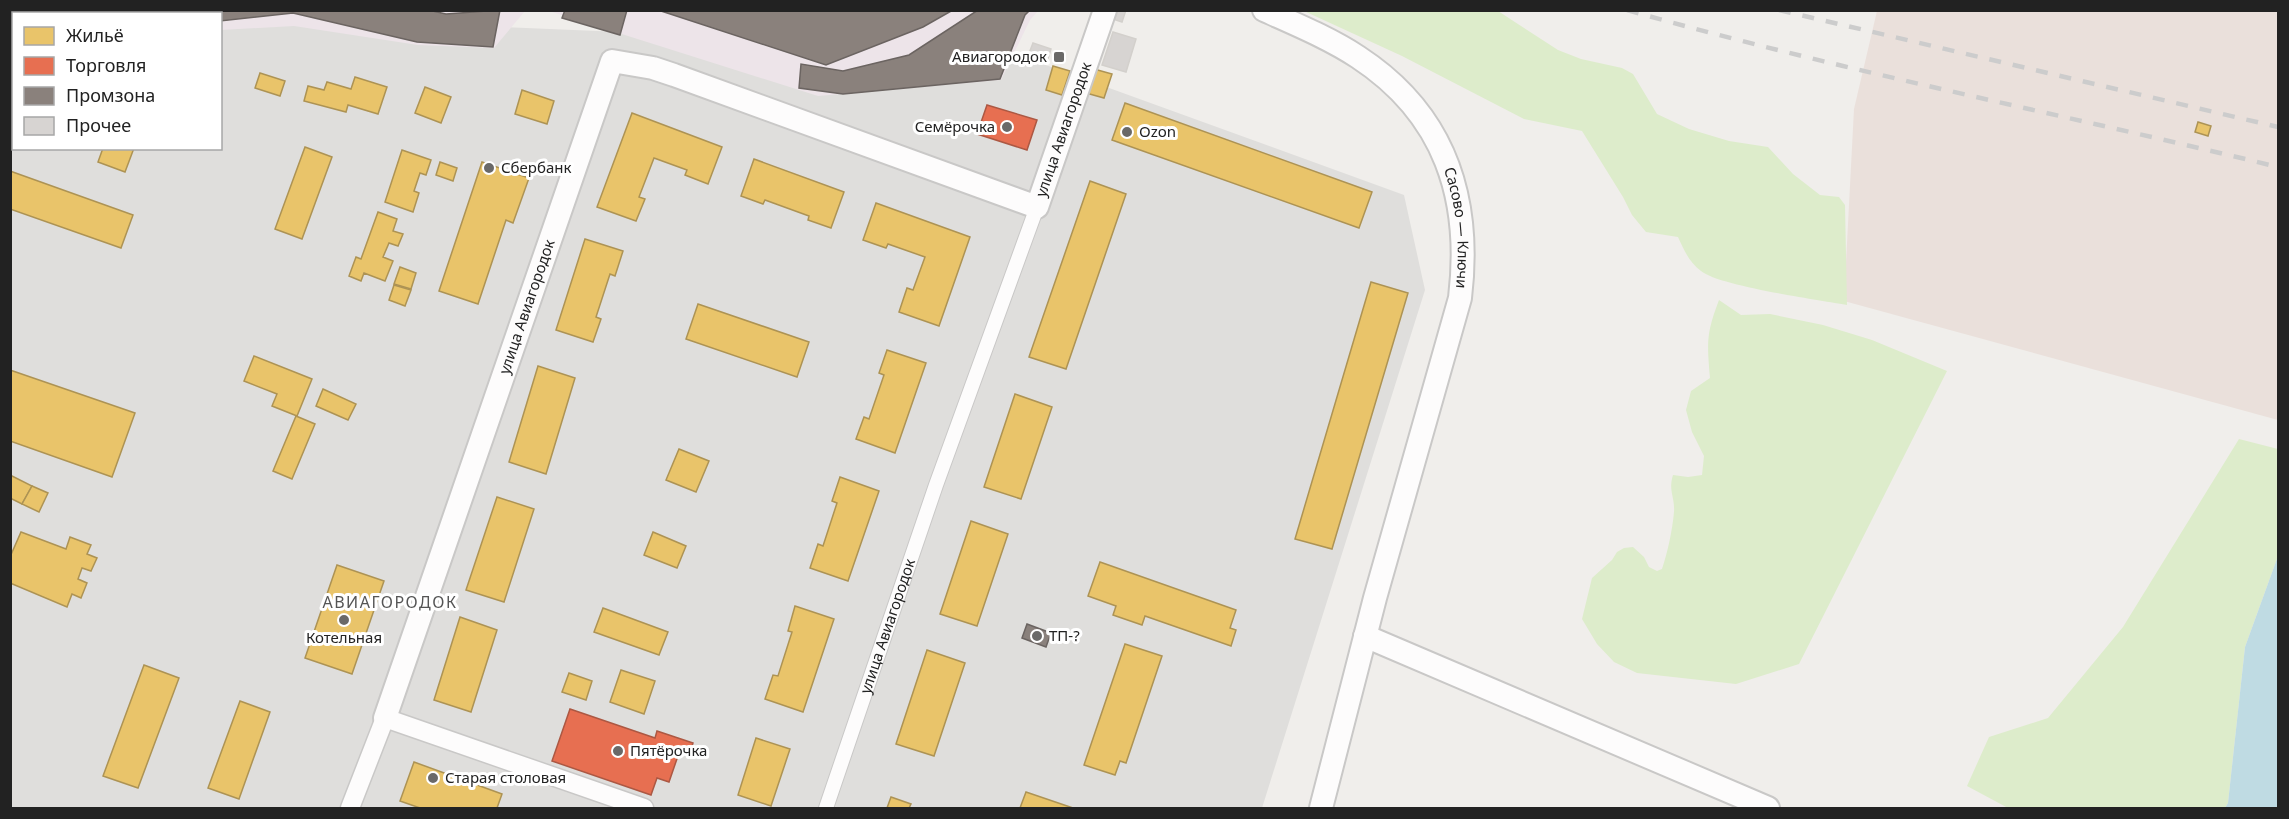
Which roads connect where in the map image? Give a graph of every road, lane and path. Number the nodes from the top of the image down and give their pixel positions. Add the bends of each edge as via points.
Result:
1 (1105, 10) edge
2 (1264, 10) edge
3 (1037, 207) junction
4 (1365, 636) junction
5 (385, 718) junction
6 (350, 808) edge
7 (644, 808) edge
8 (826, 808) edge
9 (1321, 808) edge
10 (1768, 808) edge

1 - 3 street, улица Авиагородок
2 - 4 street, Сасово — Ключи via 1357,56 1407,98 1438,143 1461,211 1464,247 1460,297
3 - 5 street, улица Авиагородок via 674,75 612,61
3 - 8 street, улица Авиагородок via 936,485
4 - 9 street, Сасово — Ключи
4 - 10 street
5 - 6 street
5 - 7 street

